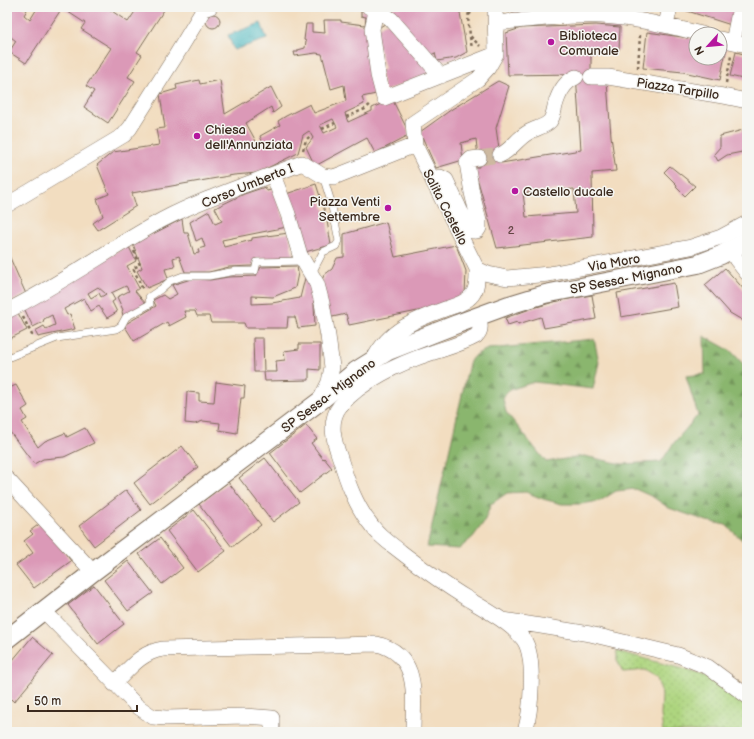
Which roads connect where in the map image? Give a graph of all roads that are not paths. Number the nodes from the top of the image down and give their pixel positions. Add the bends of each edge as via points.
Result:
1 (495, 7) edge
2 (670, 7) edge
3 (740, 7) edge
4 (206, 8) edge
5 (374, 8) edge
6 (553, 12) edge
7 (642, 14) edge
8 (496, 23) junction
9 (666, 25) junction
10 (688, 30) edge
11 (733, 42) edge
12 (496, 54) junction
13 (441, 76) junction
14 (747, 101) edge
15 (415, 145) junction
16 (500, 155) tunnel mouth
17 (479, 158) tunnel mouth
18 (273, 175) junction
19 (323, 176) junction
20 (433, 180) junction
21 (7, 204) edge
22 (747, 223) edge
23 (740, 245) edge
24 (307, 267) junction
25 (477, 269) junction
26 (747, 272) edge
27 (12, 308) edge
28 (478, 317) junction
29 (7, 358) edge
30 (374, 359) junction
31 (320, 401) junction
32 (7, 479) edge
33 (93, 572) junction
34 (44, 611) junction
35 (502, 620) junction
36 (7, 639) edge
37 (114, 684) junction
38 (747, 696) edge
39 (272, 732) edge
40 (413, 732) edge
41 (525, 732) edge

1 - 8 street
2 - 9 street
3 - 11 street
4 - 21 street via 124,135
5 - 13 street via 391,19
5 - 13 street via 372,29 384,98
6 - 7 street via 602,16
6 - 8 street
7 - 9 street
8 - 12 street
9 - 10 street
12 - 13 street
12 - 15 street via 478,79 414,123
14 - 16 street, Piazza Tarpillo via 608,77 583,77 569,81 561,91 551,120 529,132
15 - 19 street via 334,177
15 - 20 street, Salita Castello
17 - 20 street via 471,159 467,163 479,221 477,231 470,230 446,180 440,177
18 - 19 street, Corso Umberto I via 302,163
18 - 24 street via 300,255
18 - 27 street, Corso Umberto I via 163,220
19 - 24 lane via 339,240 336,246 323,252
20 - 25 street, Salita Castello
22 - 25 street, Via Moro via 721,237 691,247 549,274 507,278
23 - 26 street via 736,259
23 - 28 street, SP Sessa- Mignano via 698,264 552,292
24 - 29 lane via 257,262 255,271 236,270 209,276 183,276 170,281 148,297 150,304 126,318 119,328 57,338
24 - 31 street via 317,284 322,303 332,367 329,382
25 - 30 street via 477,285 471,296 458,305 404,326 386,341
28 - 30 street, SP Sessa- Mignano via 403,345
28 - 35 street via 481,325 476,336 390,370 358,390 340,407 333,422 333,433 353,493 371,526 421,568
30 - 31 street, SP Sessa- Mignano
31 - 33 street, SP Sessa- Mignano
32 - 33 street
33 - 34 street, SP Sessa- Mignano
34 - 36 street, SP Sessa- Mignano
34 - 37 street
35 - 38 street via 590,634 678,655 708,668
35 - 41 street via 524,640 530,652 531,683
37 - 39 street via 153,717 272,718
37 - 40 street via 152,650 377,644 396,652 410,669

